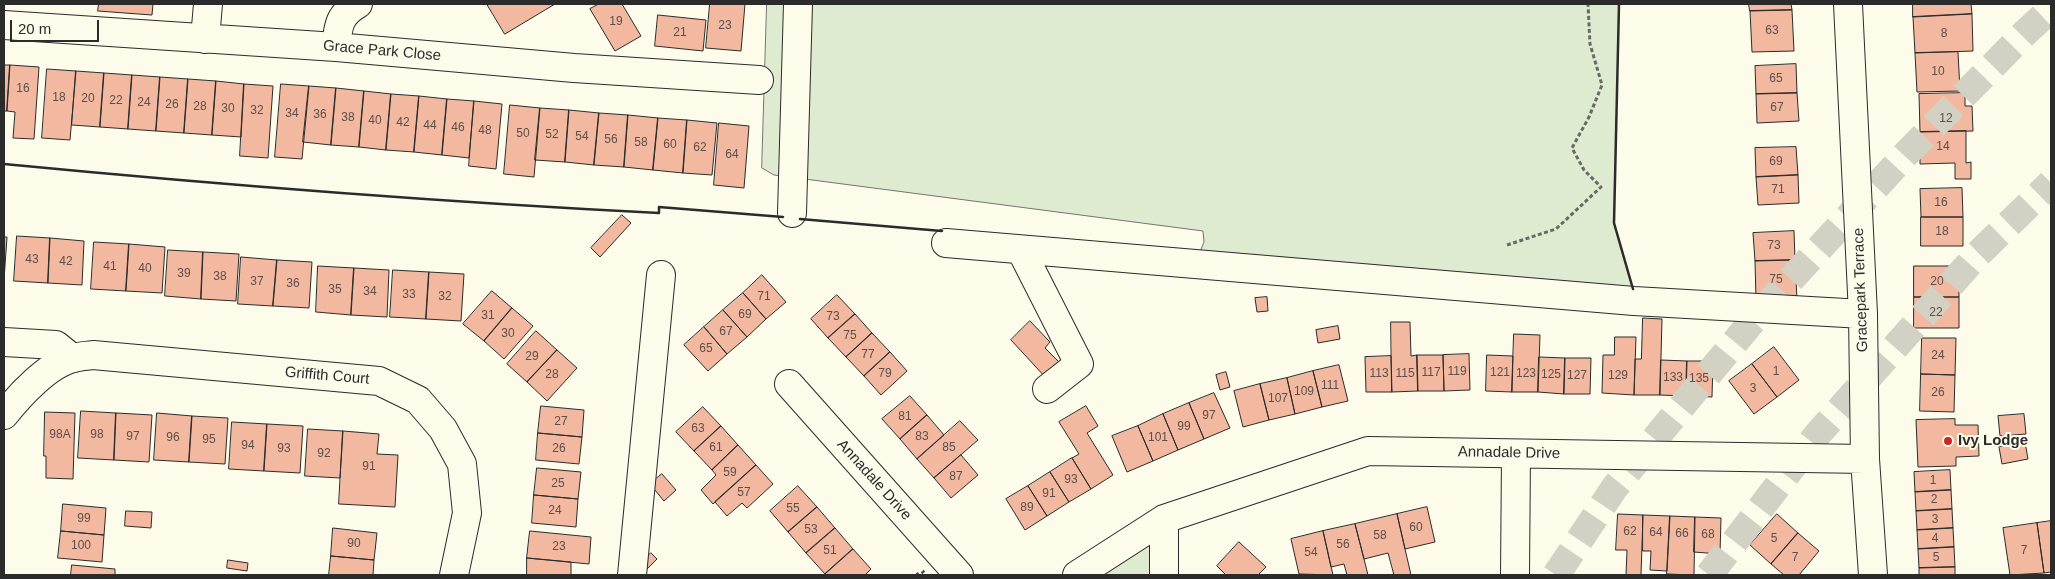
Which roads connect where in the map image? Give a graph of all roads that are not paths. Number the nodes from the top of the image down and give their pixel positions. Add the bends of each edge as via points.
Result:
1 (208, 4) edge
2 (358, 4) edge
3 (798, 4) edge
4 (1848, 4) edge
5 (4, 25) edge
6 (205, 39) junction
7 (336, 47) junction
8 (759, 80) dead end
9 (792, 213) dead end
10 (946, 243) dead end
11 (1021, 250) junction
12 (661, 275) dead end
13 (1862, 314) junction
14 (4, 342) edge
15 (72, 358) junction
16 (789, 384) dead end
17 (1047, 389) dead end
18 (4, 415) edge
19 (1516, 454) junction
20 (1865, 459) junction
21 (1164, 519) junction
22 (454, 575) edge
23 (632, 575) edge
24 (958, 575) edge
25 (1077, 575) edge
26 (1164, 575) edge
27 (1515, 575) edge
28 (1873, 575) edge

1 - 6 street
2 - 7 street via 338,26
3 - 9 street
4 - 13 street, Gracepark Terrace
5 - 6 street, Grace Park Close
6 - 7 street, Grace Park Close
7 - 8 street, Grace Park Close
10 - 11 street
11 - 13 street via 1634,301
11 - 17 street via 1079,364
12 - 23 street
13 - 20 street, Gracepark Terrace
14 - 15 street via 56,345
15 - 18 street, Griffith Court via 52,368
15 - 22 street, Griffith Court via 93,355 379,381 418,400 443,429 462,464 467,513
16 - 24 street, Annadale Drive
19 - 20 street, Annadale Drive
19 - 21 street, Annadale Drive via 1368,451
19 - 27 street
20 - 28 street, Gracepark Terrace
21 - 25 street, Annadale Drive
21 - 26 street

